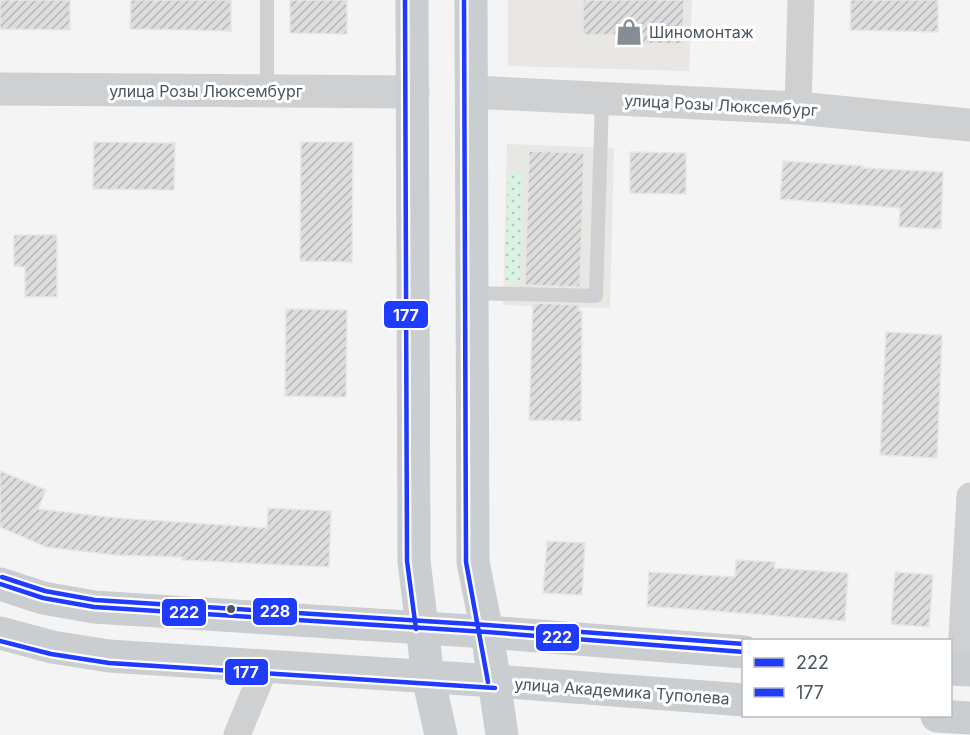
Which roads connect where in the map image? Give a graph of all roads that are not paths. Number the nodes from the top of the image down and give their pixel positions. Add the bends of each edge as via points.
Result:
1 (267, 0) edge
2 (412, 0) edge
3 (471, 0) edge
4 (801, 0) edge
5 (0, 89) edge
6 (267, 92) junction
7 (413, 92) junction
8 (472, 92) junction
9 (602, 98) junction
10 (798, 108) junction
11 (970, 125) edge
12 (472, 293) junction
13 (970, 496) edge
14 (0, 584) edge
15 (423, 628) junction
16 (487, 632) junction
17 (0, 633) edge
18 (742, 652) edge
19 (266, 667) junction
20 (960, 670) edge
21 (428, 677) junction
22 (495, 681) junction
23 (742, 700) edge
24 (952, 717) edge
25 (970, 718) edge
26 (237, 735) edge
27 (441, 735) edge
28 (502, 735) edge

1 - 6 lane
2 - 7 main road
3 - 8 main road
4 - 10 street
5 - 6 street, улица Розы Люксембург
6 - 7 street, улица Розы Люксембург
7 - 15 main road via 414,561
8 - 9 street, улица Розы Люксембург
8 - 12 main road
9 - 10 street, улица Розы Люксембург
9 - 12 lane via 596,296
10 - 11 street, улица Розы Люксембург
12 - 16 main road via 473,562
13 - 20 street
14 - 15 main road via 43,598 94,607
15 - 16 main road
15 - 21 main road
16 - 18 main road
16 - 22 main road
17 - 19 main road, улица Академика Туполева via 109,656
19 - 21 main road, улица Академика Туполева
19 - 26 street
21 - 22 main road, улица Академика Туполева
21 - 27 main road
22 - 23 main road, улица Академика Туполева
22 - 28 main road
24 - 25 main road

